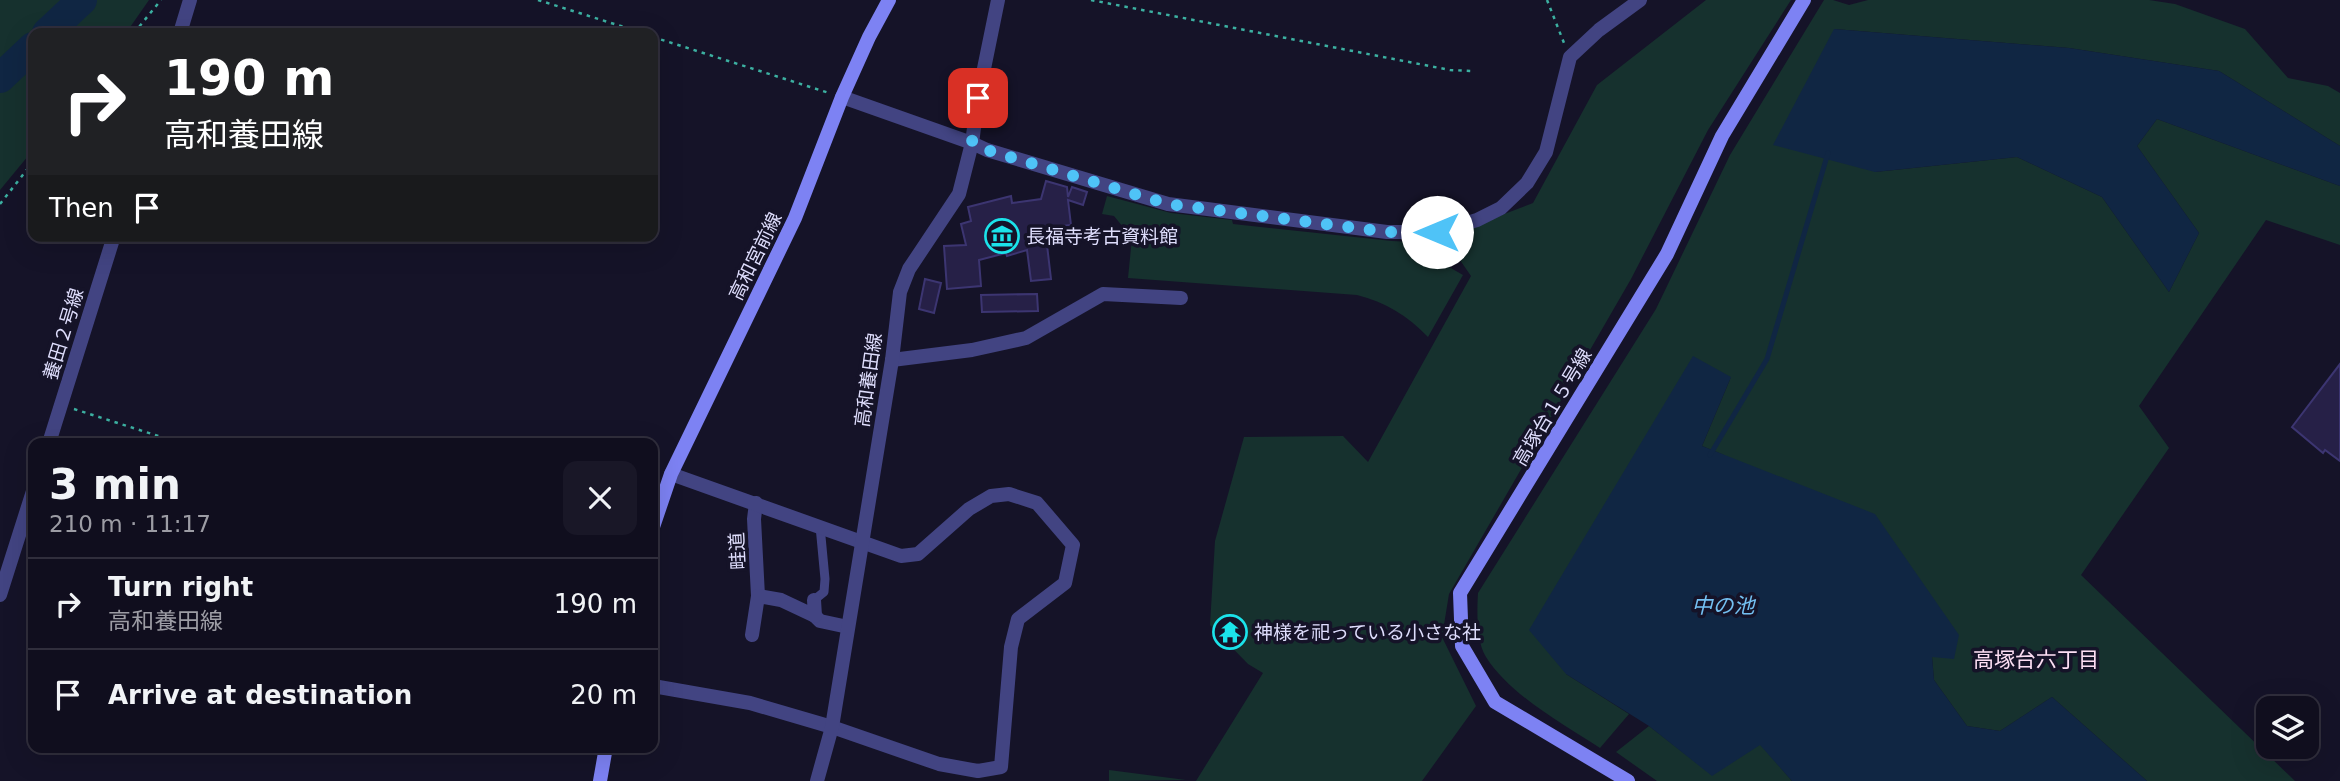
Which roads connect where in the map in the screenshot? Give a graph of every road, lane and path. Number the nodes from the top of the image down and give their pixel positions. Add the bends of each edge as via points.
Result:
1 (161, 0) edge
2 (190, 0) edge
3 (538, 0) edge
4 (889, 0) edge
5 (998, 0) edge
6 (1091, 0) edge
7 (1548, 0) edge
8 (1640, 0) edge
9 (1804, 0) edge
10 (138, 28) edge
11 (182, 28) edge
12 (626, 28) edge
13 (658, 39) edge
14 (1570, 57) junction
15 (1472, 71) dead end
16 (842, 97) junction
17 (972, 142) junction
18 (28, 168) edge
19 (0, 204) edge
20 (112, 242) edge
21 (1181, 298) dead end
22 (892, 360) junction
23 (61, 405) junction
24 (51, 438) edge
25 (164, 438) edge
26 (671, 474) junction
27 (755, 503) junction
28 (28, 507) edge
29 (658, 512) edge
30 (820, 526) junction
31 (863, 540) junction
32 (0, 595) edge
33 (758, 596) junction
34 (814, 600) joint
35 (815, 616) junction
36 (848, 627) junction
37 (752, 635) dead end
38 (658, 688) edge
39 (832, 727) junction
40 (605, 753) edge
41 (600, 781) edge
42 (817, 781) edge
43 (1628, 781) edge

1 - 10 path
2 - 11 street
3 - 12 path
4 - 16 street, 高和宮前線
5 - 17 street, 高和養田線
6 - 15 path
7 - 14 path
8 - 14 street
9 - 43 street, 高塚台１５号線 via 1723,136 1667,254 1460,593 1462,646 1495,702
13 - 16 path
14 - 17 street via 1546,152 1527,183 1501,208 1437,232 1387,232 1168,204
16 - 17 street
16 - 26 street, 高和宮前線 via 795,218
17 - 22 street, 高和養田線 via 959,194 909,269 900,292
18 - 19 path
20 - 23 street, 養田２号線
21 - 22 street via 1103,294 1026,338
22 - 31 street, 高和養田線
23 - 24 street, 養田２号線
23 - 25 path
26 - 27 street
26 - 29 street, 高和宮前線
27 - 30 street
27 - 33 street, 畦道
28 - 32 street
30 - 31 street
30 - 34 lane via 824,592
31 - 36 street, 高和養田線
31 - 39 street via 901,556 918,554 968,509 991,496 1009,494 1037,503 1073,545 1066,583 1018,619 1011,647 1001,767 978,771 939,764
33 - 35 street, 畦道 via 780,600
33 - 37 street, 畦道
34 - 35 street
35 - 36 street, 畦道
36 - 39 street, 高和養田線
38 - 39 street via 750,703
39 - 42 street, 高和養田線
40 - 41 street

